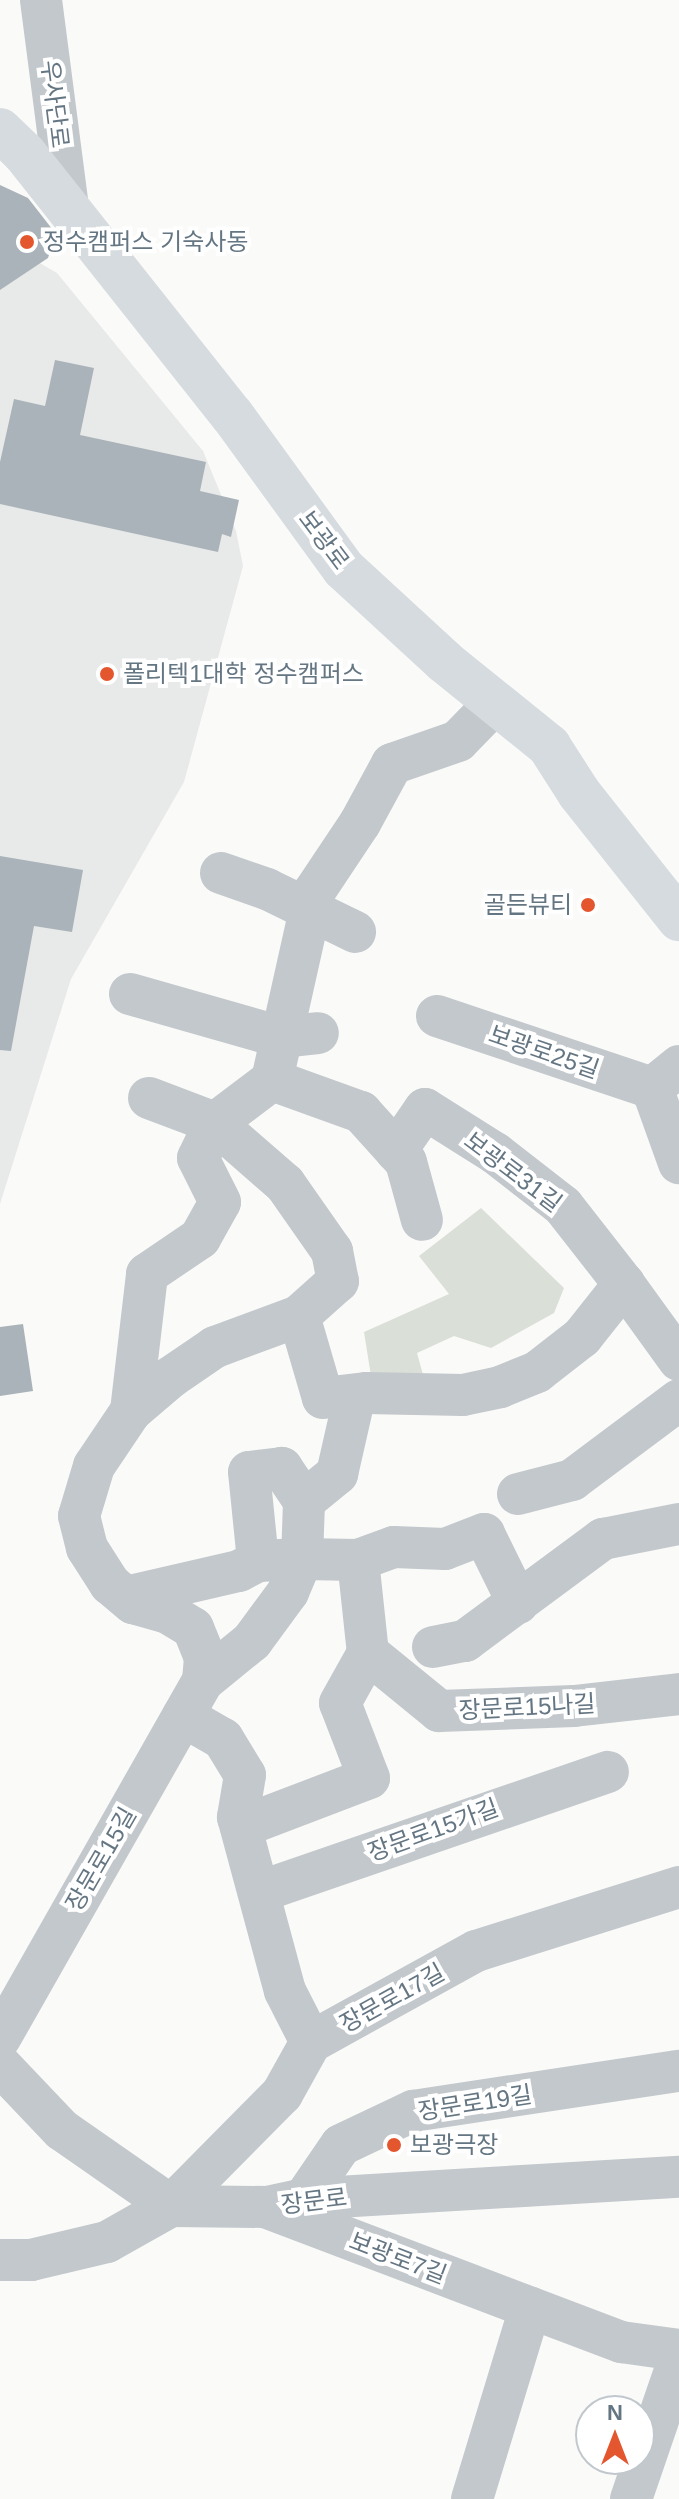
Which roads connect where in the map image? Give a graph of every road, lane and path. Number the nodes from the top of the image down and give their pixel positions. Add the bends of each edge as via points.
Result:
1 (41, 0) edge
2 (0, 130) edge
3 (68, 208) junction
4 (496, 702) junction
5 (221, 873) dead end
6 (311, 910) junction
7 (679, 919) edge
8 (355, 932) dead end
9 (130, 994) dead end
10 (437, 1016) dead end
11 (300, 1035) junction
12 (665, 1077) edge
13 (272, 1080) junction
14 (149, 1098) dead end
15 (215, 1123) junction
16 (396, 1151) junction
17 (679, 1163) edge
18 (422, 1220) dead end
19 (624, 1284) junction
20 (299, 1316) junction
21 (679, 1360) edge
22 (355, 1395) junction
23 (679, 1400) edge
24 (131, 1411) junction
25 (572, 1480) junction
26 (518, 1494) dead end
27 (304, 1501) junction
28 (679, 1524) edge
29 (603, 1539) junction
30 (302, 1559) junction
31 (358, 1560) junction
32 (258, 1561) junction
33 (126, 1597) junction
34 (518, 1603) junction
35 (433, 1647) dead end
36 (368, 1653) junction
37 (679, 1694) edge
38 (193, 1698) junction
39 (608, 1772) dead end
40 (241, 1827) junction
41 (679, 1887) edge
42 (259, 1892) junction
43 (0, 2038) edge
44 (311, 2042) junction
45 (0, 2065) edge
46 (679, 2071) edge
47 (679, 2177) edge
48 (285, 2203) junction
49 (171, 2206) junction
50 (0, 2260) edge
51 (530, 2308) junction
52 (679, 2350) edge
53 (679, 2359) edge
54 (472, 2499) edge
55 (631, 2499) edge

1 - 3 street, 우사단로
2 - 3 main road, 보광로
3 - 4 main road, 보광로 via 232,415 344,569
4 - 6 street via 458,741 392,764 314,892
4 - 7 main road, 보광로 via 549,746 579,793
5 - 6 street
6 - 8 street
6 - 11 street
9 - 11 street
10 - 12 street, 보광로25길
11 - 13 street
12 - 17 street, 보광로25길
13 - 15 street
13 - 16 street via 361,1112
14 - 15 street
15 - 20 street via 285,1184 332,1251 338,1281
15 - 24 street via 198,1158 220,1202 200,1238 147,1274
16 - 18 street via 406,1162
16 - 19 street, 보광로31길 via 425,1109 495,1153 563,1206
19 - 21 street
19 - 22 street via 582,1337 537,1372 463,1395
20 - 22 street via 323,1398
20 - 24 street via 215,1347
22 - 27 street via 337,1474
23 - 25 street
24 - 33 street via 94,1466 79,1516 87,1548 110,1584
25 - 26 street
25 - 29 street
27 - 30 street
27 - 32 street via 282,1468 249,1472
28 - 29 street
29 - 34 street
30 - 31 street
30 - 32 street
30 - 38 street via 288,1592 252,1641
31 - 34 street via 394,1547 445,1549 484,1534
31 - 36 street
32 - 33 street via 239,1571
33 - 38 street via 193,1628 205,1658
34 - 35 street via 465,1641
36 - 37 street, 장문로15나길 via 439,1711 574,1706
36 - 40 street via 340,1703 369,1778
38 - 40 street via 245,1775
38 - 43 street, 장문로15길
39 - 42 street, 장문로15가길
40 - 42 street
41 - 44 street, 장문로17길 via 476,1951
42 - 44 street via 285,1991
44 - 49 street, 장문로17길 via 282,2094
45 - 49 street via 62,2130
46 - 48 street, 장문로19길 via 413,2111 341,2145
47 - 48 street, 장문로
48 - 49 street, 장문로
48 - 51 street, 보광로7길
49 - 50 street via 107,2242 31,2260
51 - 52 street, 보광로7길 via 621,2342
51 - 54 street
53 - 55 street

